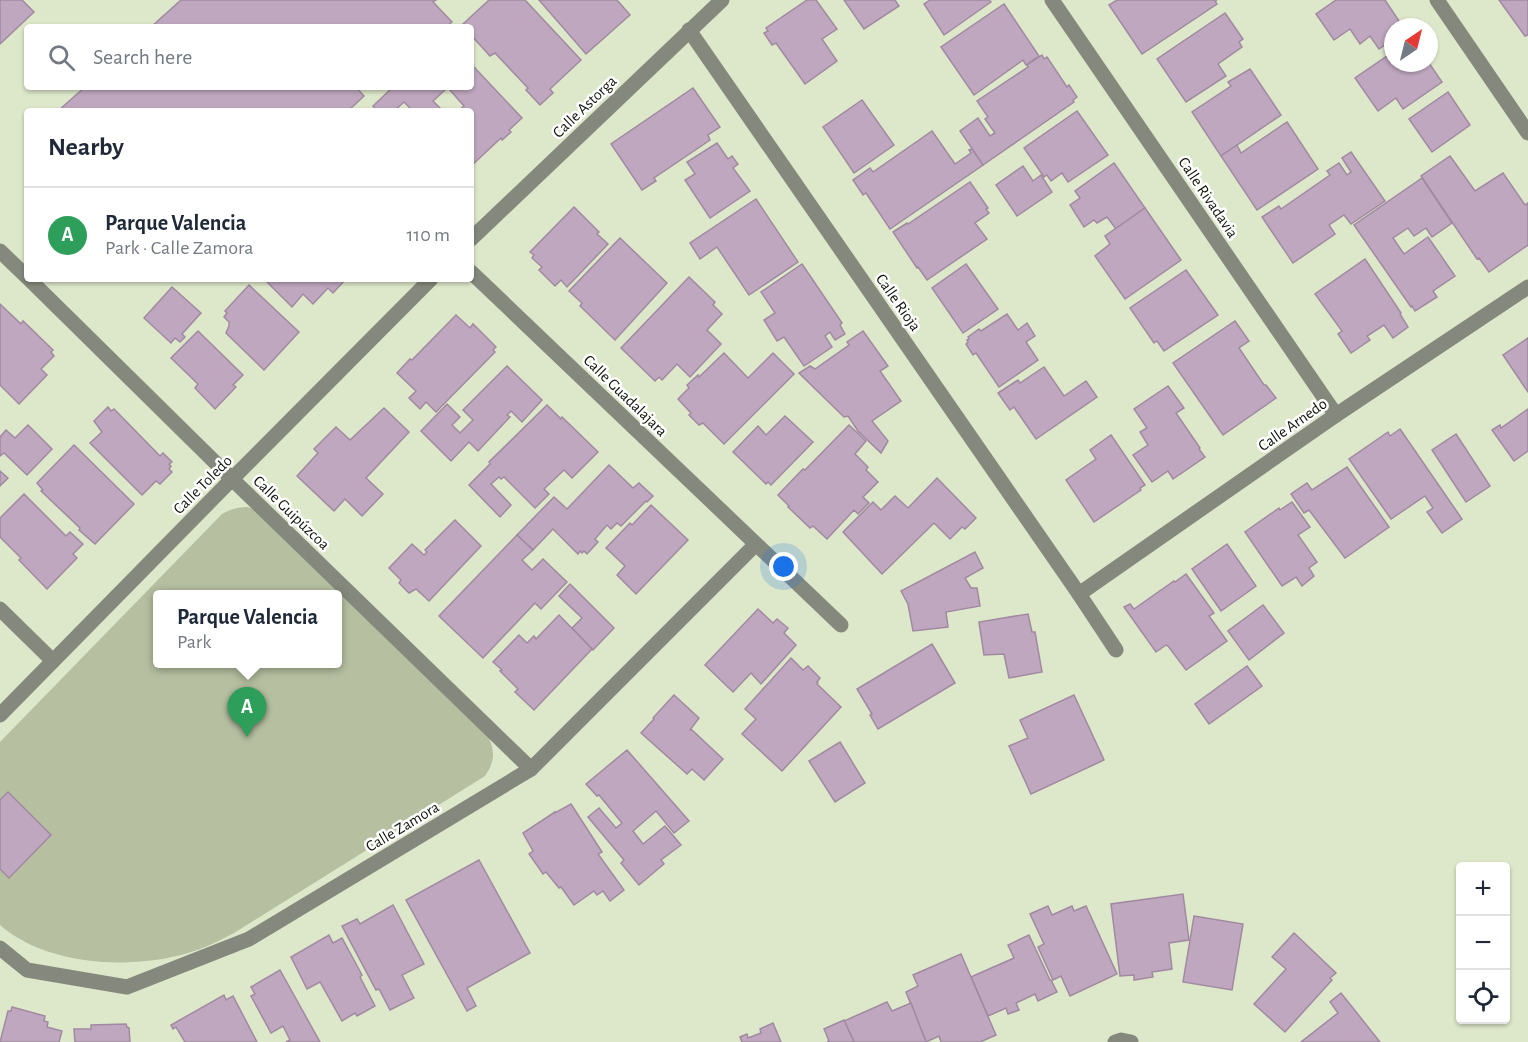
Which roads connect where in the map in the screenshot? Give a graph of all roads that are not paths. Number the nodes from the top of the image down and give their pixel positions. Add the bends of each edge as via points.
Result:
1 (722, 0) edge
2 (1052, 0) edge
3 (1437, 0) edge
4 (689, 30) junction
5 (1528, 133) edge
6 (474, 236) edge
7 (0, 251) edge
8 (24, 274) edge
9 (474, 275) edge
10 (32, 282) edge
11 (427, 282) edge
12 (1528, 287) edge
13 (1336, 415) junction
14 (232, 479) junction
15 (755, 544) junction
16 (1079, 594) junction
17 (0, 609) edge
18 (841, 625) dead end
19 (1116, 650) dead end
20 (53, 661) junction
21 (0, 715) edge
22 (531, 769) junction
23 (0, 948) edge
24 (1115, 1042) edge
25 (1131, 1042) edge

1 - 4 street, Calle Astorga
2 - 13 street, Calle Rivadavia
3 - 5 street
4 - 6 street, Calle Astorga
4 - 16 street, Calle Rioja
7 - 8 street, Calle Guipúzcoa
9 - 15 street, Calle Guadalajara
10 - 14 street, Calle Guipúzcoa
11 - 14 street, Calle Toledo
12 - 13 street, Calle Arnedo
13 - 16 street, Calle Arnedo
14 - 20 street, Calle Toledo
14 - 22 street, Calle Guipúzcoa
15 - 18 street, Calle Guadalajara
15 - 22 street, Calle Zamora
16 - 19 street, Calle Rioja
17 - 20 street
20 - 21 street, Calle Toledo
22 - 23 street, Calle Zamora via 249,939 128,987 27,970
24 - 25 street

